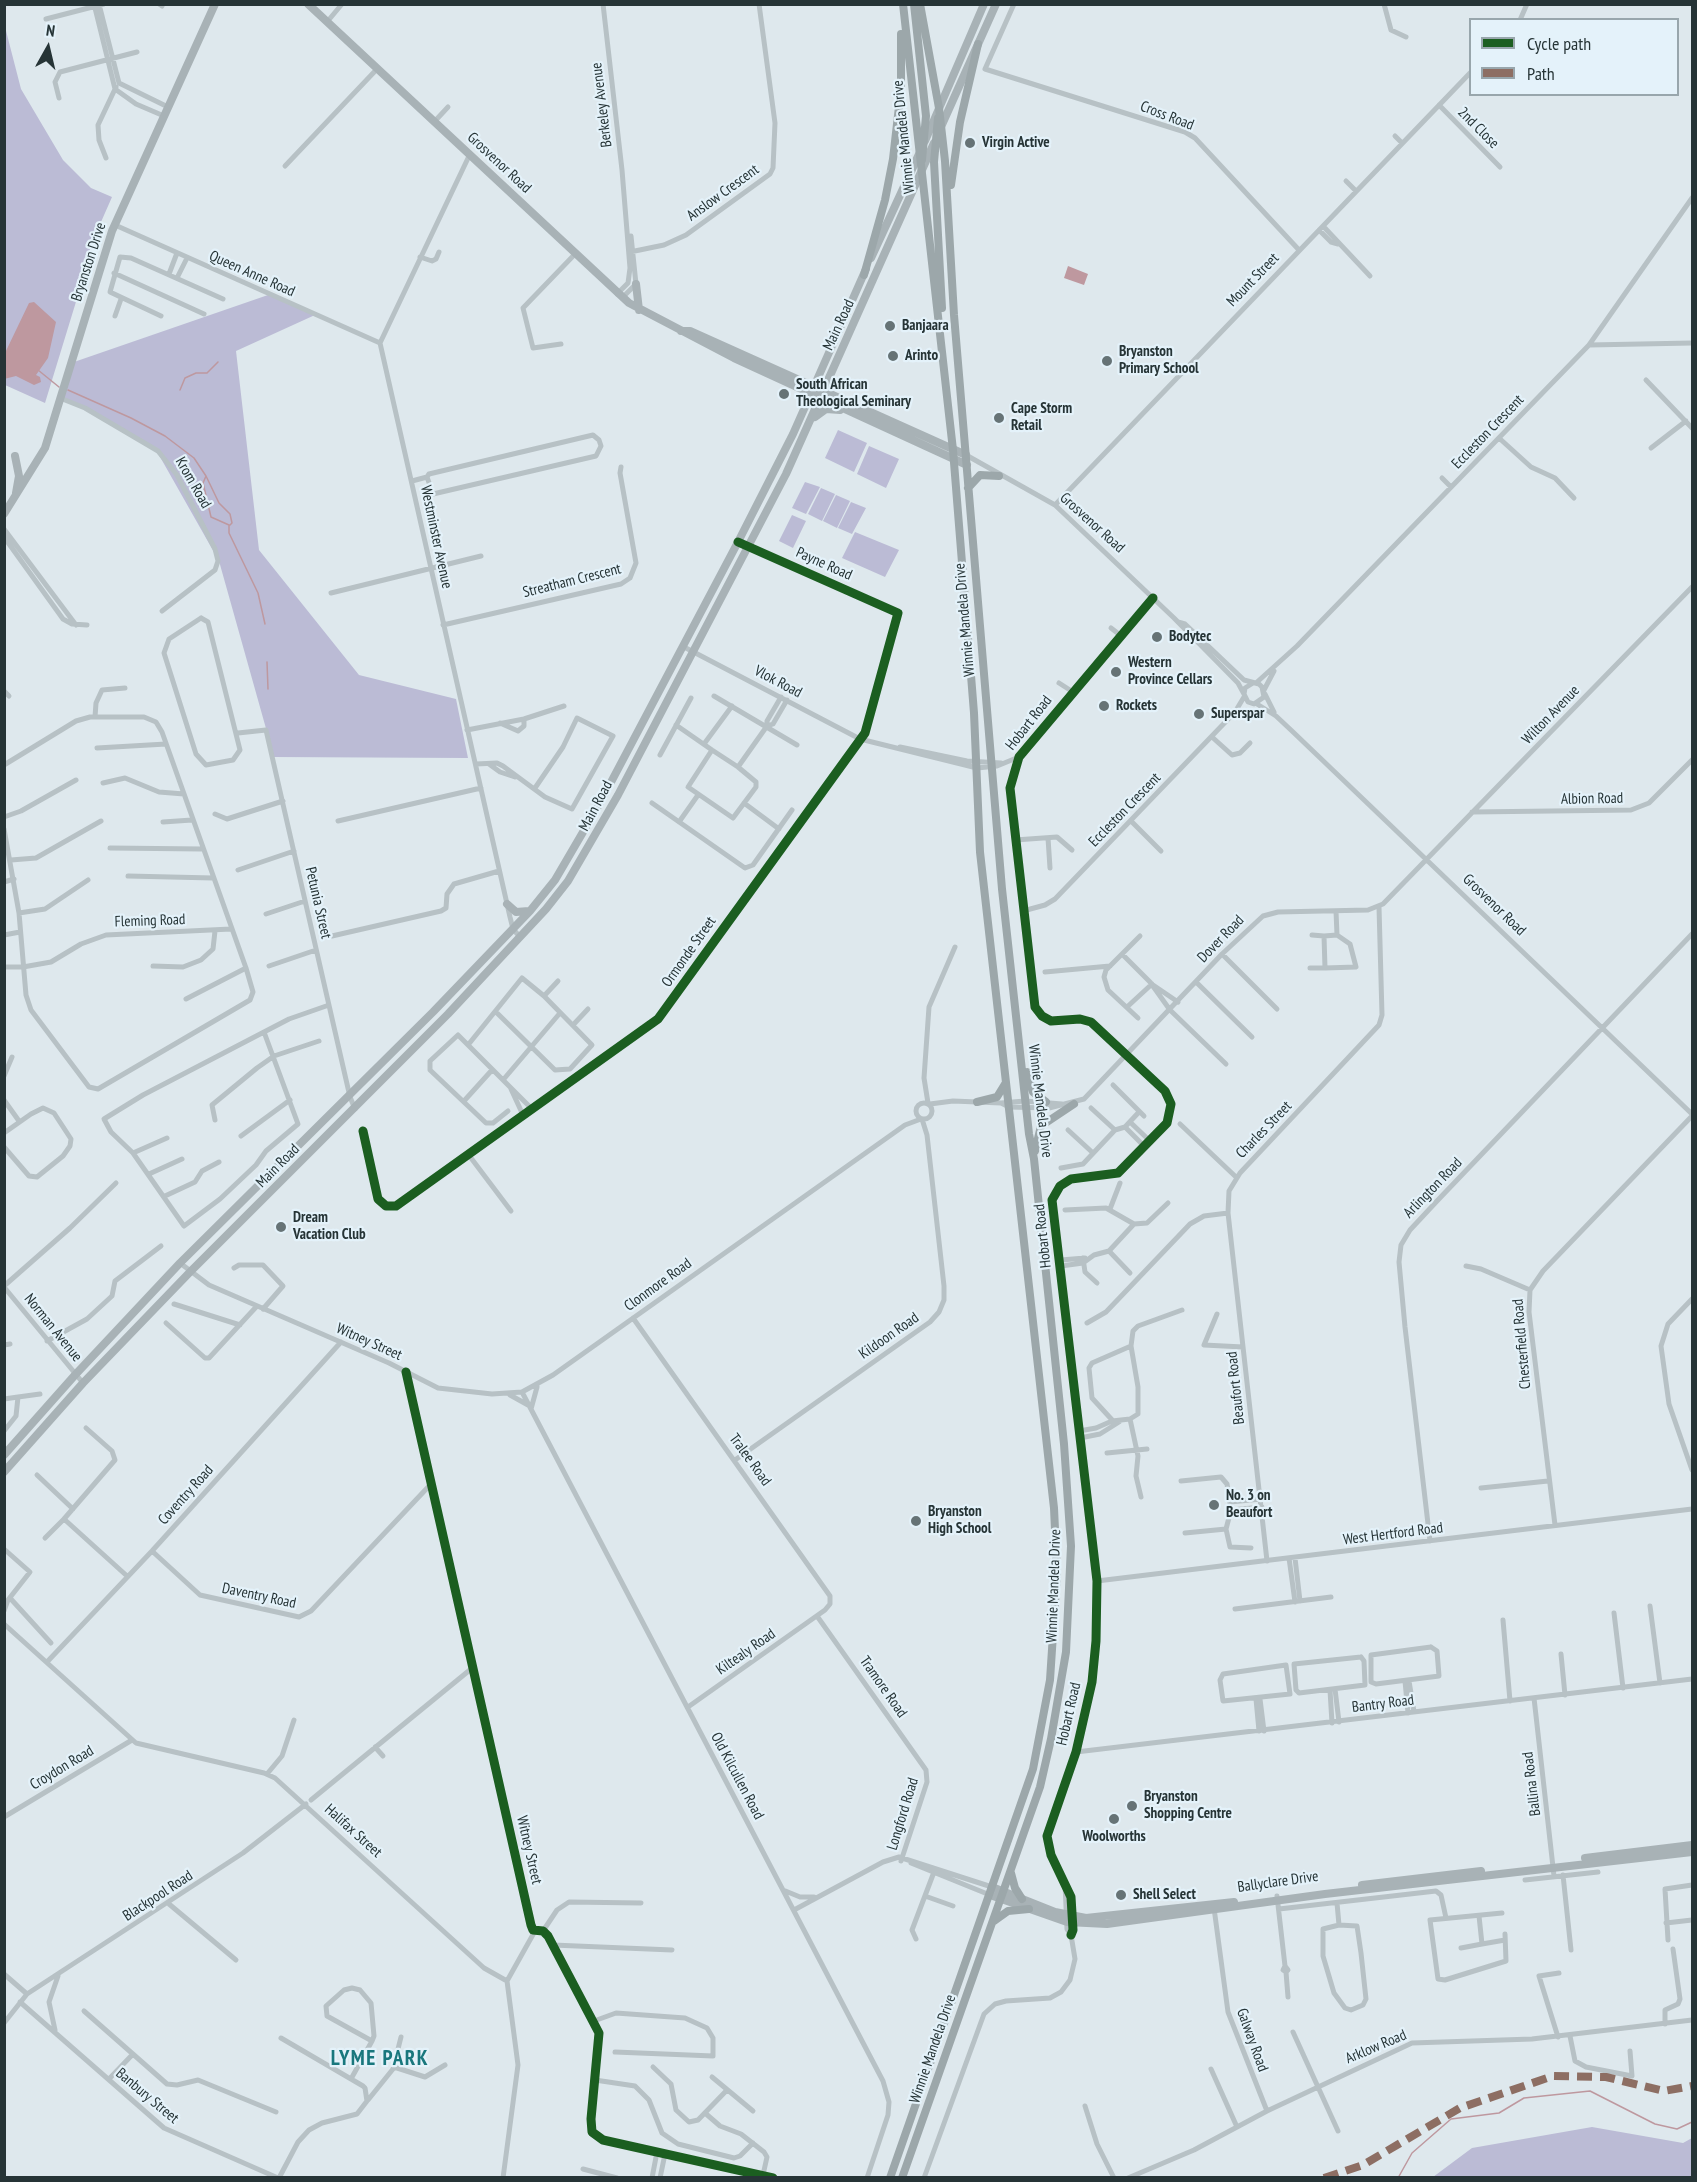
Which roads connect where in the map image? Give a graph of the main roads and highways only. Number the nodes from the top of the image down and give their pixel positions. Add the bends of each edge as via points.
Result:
1 (214, 4) edge
2 (308, 4) edge
3 (903, 4) edge
4 (914, 4) edge
5 (920, 4) edge
6 (984, 4) edge
7 (996, 4) edge
8 (978, 44) junction
9 (939, 108) junction
10 (942, 126) junction
11 (925, 139) junction
12 (935, 142) junction
13 (919, 154) junction
14 (921, 172) junction
15 (949, 207) junction
16 (864, 275) junction
17 (636, 284) road end
18 (639, 310) junction
19 (943, 350) junction
20 (812, 390) junction
21 (823, 396) junction
22 (850, 412) junction
23 (813, 419) junction
24 (953, 450) junction
25 (966, 455) junction
26 (15, 456) dead end
27 (954, 460) junction
28 (971, 464) junction
29 (999, 476) road end
30 (968, 488) junction
31 (15, 498) junction
32 (4, 514) edge
33 (507, 904) road end
34 (530, 911) junction
35 (1021, 1054) junction
36 (1006, 1082) junction
37 (977, 1102) road end
38 (1046, 1102) road end
39 (1070, 1104) road end
40 (1034, 1159) junction
41 (4, 1455) edge
42 (4, 1472) edge
43 (1692, 1845) edge
44 (1692, 1852) edge
45 (1553, 1864) junction
46 (1011, 1872) junction
47 (991, 1891) junction
48 (1002, 1895) junction
49 (1022, 1899) junction
50 (1029, 1909) junction
51 (1070, 1919) junction
52 (993, 1922) junction
53 (890, 2178) edge
54 (902, 2178) edge

1 - 31 main road, Bryanston Drive via 115,225 45,448
2 - 18 main road, Grosvenor Road
3 - 13 main road, Winnie Mandela Drive
3 - 16 main road via 901,89 893,159
4 - 11 main road
5 - 9 main road, Winnie Mandela Drive
6 - 9 main road, Main Road
7 - 8 main road, Main Road
8 - 10 main road, Main Road
8 - 15 main road via 960,122
9 - 10 main road, Winnie Mandela Drive
9 - 11 main road, Main Road
9 - 12 main road
10 - 12 main road, Main Road
10 - 15 main road, Winnie Mandela Drive
11 - 13 main road, Main Road
11 - 14 main road
12 - 14 main road, Main Road
12 - 19 main road
13 - 14 main road, Winnie Mandela Drive
13 - 16 main road, Main Road
14 - 19 main road, Winnie Mandela Drive
14 - 21 main road, Main Road
15 - 25 main road, Winnie Mandela Drive
16 - 20 main road, Main Road
17 - 18 main road
18 - 20 main road, Grosvenor Road
19 - 24 main road, Winnie Mandela Drive
20 - 21 main road, Grosvenor Road
20 - 34 main road, Main Road via 738,542 583,836
21 - 22 main road, Grosvenor Road
21 - 23 main road, Main Road
21 - 24 main road, Grosvenor Road
22 - 23 main road via 830,408
22 - 27 main road, Grosvenor Road
23 - 42 main road, Main Road via 587,851 557,895 355,1109 83,1383
24 - 25 main road, Grosvenor Road
24 - 27 main road, Winnie Mandela Drive
25 - 28 main road, Winnie Mandela Drive
26 - 31 main road via 20,476
27 - 28 main road, Grosvenor Road
27 - 36 main road, Winnie Mandela Drive via 980,852
28 - 30 main road, Winnie Mandela Drive
29 - 30 main road via 980,475
30 - 35 main road, Winnie Mandela Drive
31 - 32 main road, Bryanston Drive
33 - 34 main road via 516,912
34 - 41 main road, Main Road via 350,1097 180,1263
35 - 38 main road via 1033,1092
35 - 40 main road, Winnie Mandela Drive
36 - 37 main road via 997,1097
36 - 47 main road, Winnie Mandela Drive via 1054,1508 1057,1589 1050,1680 1036,1759
39 - 40 main road via 1041,1126
40 - 46 main road, Winnie Mandela Drive via 1068,1493 1070,1583 1066,1652 1051,1739 1035,1805
43 - 45 main road, Ballyclare Drive
44 - 45 main road, Ballyclare Drive
45 - 51 main road, Ballyclare Drive via 1107,1924
46 - 48 main road, Winnie Mandela Drive
46 - 49 main road
47 - 48 main road, Ballyclare Drive
47 - 53 main road, Winnie Mandela Drive
48 - 49 main road, Ballyclare Drive
48 - 50 main road, Ballyclare Drive
48 - 52 main road, Winnie Mandela Drive
49 - 51 main road, Ballyclare Drive
50 - 51 main road, Ballyclare Drive
50 - 52 main road via 1008,1911
52 - 54 main road, Winnie Mandela Drive

